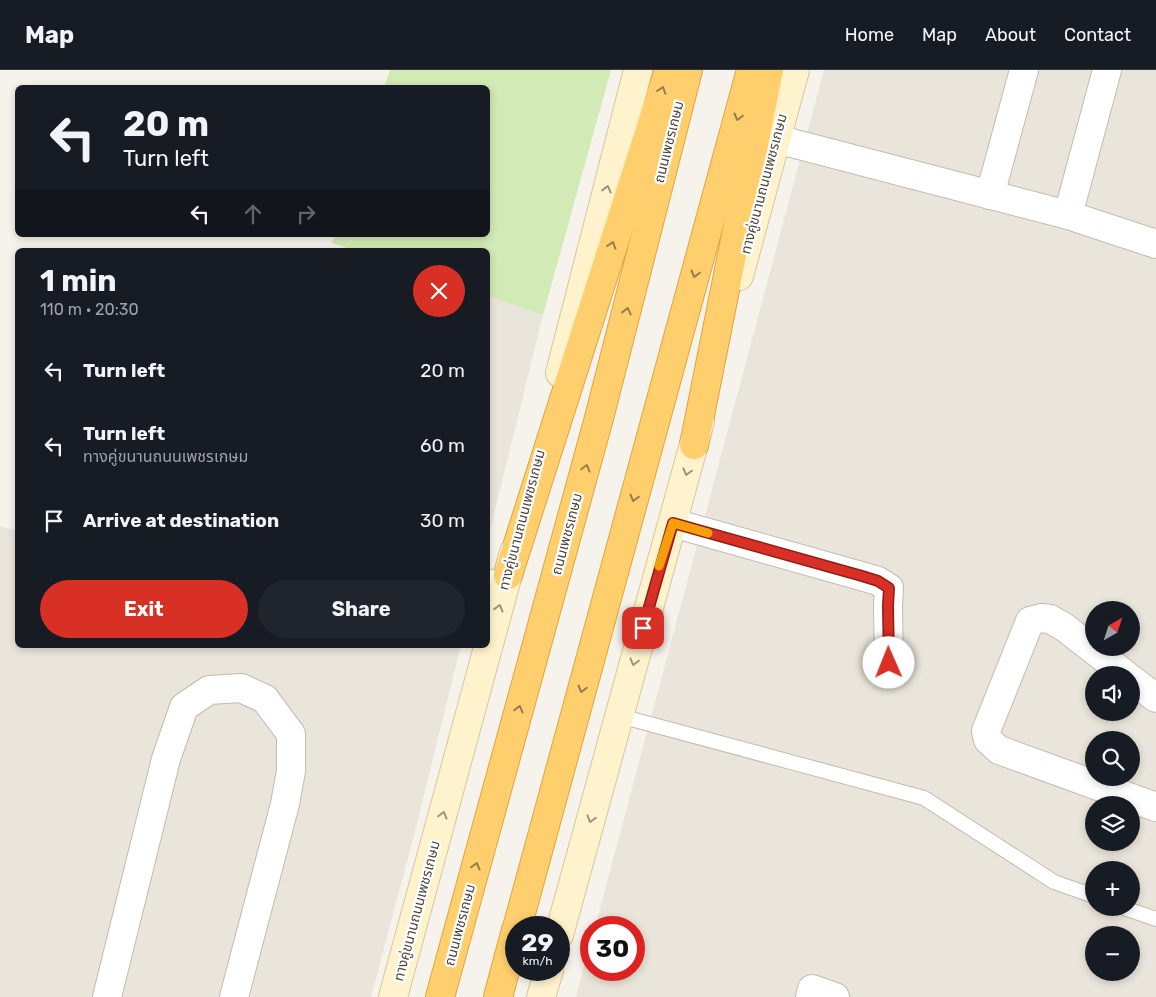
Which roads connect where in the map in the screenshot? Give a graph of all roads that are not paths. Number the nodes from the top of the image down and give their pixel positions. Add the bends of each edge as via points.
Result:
1 (638, 70) edge
2 (669, 70) edge
3 (688, 70) edge
4 (751, 70) edge
5 (769, 70) edge
6 (795, 70) edge
7 (1024, 70) edge
8 (1106, 70) edge
9 (776, 139) junction
10 (990, 195) junction
11 (1068, 215) junction
12 (1156, 244) edge
13 (694, 445) junction
14 (673, 523) junction
15 (501, 578) edge
16 (490, 621) edge
17 (483, 648) edge
18 (889, 663) dead end
19 (1114, 666) edge
20 (1140, 686) edge
21 (1156, 698) edge
22 (620, 716) junction
23 (1156, 807) edge
24 (1085, 893) edge
25 (1140, 914) edge
26 (521, 916) edge
27 (564, 916) edge
28 (1156, 920) edge
29 (505, 972) edge
30 (546, 981) edge
31 (107, 997) edge
32 (234, 997) edge
33 (393, 997) edge
34 (440, 997) edge
35 (498, 997) edge
36 (541, 997) edge
37 (810, 997) edge
38 (835, 997) edge

15 -> 1 main road, ทางคู่ขนานถนนเพชรเกษม
15 -> 2 highway
34 -> 3 highway, ถนนเพชรเกษม via 599,418
4 -> 26 highway
5 - 13 highway
6 - 9 main road, ทางคู่ขนานถนนเพชรเกษม
7 - 10 street
8 - 11 street
9 - 10 street
9 - 13 main road, ทางคู่ขนานถนนเพชรเกษม
10 - 11 street
11 - 12 street
13 -> 14 main road, ทางคู่ขนานถนนเพชรเกษม
14 - 18 street via 862,576 889,588
14 -> 22 main road, ทางคู่ขนานถนนเพชรเกษม
16 -> 15 main road, ทางคู่ขนานถนนเพชรเกษม
33 -> 17 main road, ทางคู่ขนานถนนเพชรเกษม
19 - 23 street via 1050,619 1030,621 986,731 988,740 999,750
20 - 21 street
22 - 24 lane via 924,798 1054,882
22 -> 27 main road, ทางคู่ขนานถนนเพชรเกษม
25 - 28 lane
29 - 35 highway
30 - 36 main road
31 - 32 street via 166,759 184,707 209,690 241,688 265,699 291,734 291,771
37 - 38 street via 812,989

